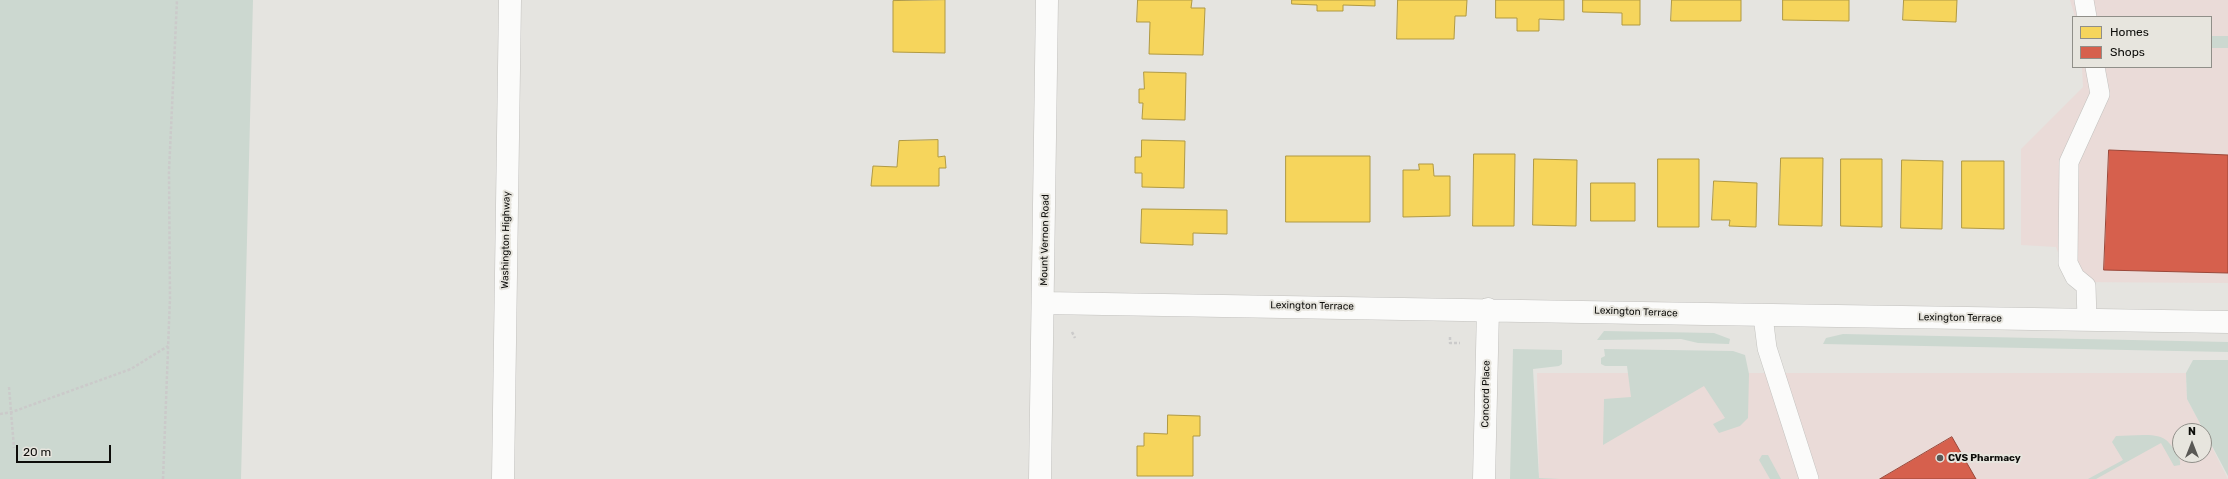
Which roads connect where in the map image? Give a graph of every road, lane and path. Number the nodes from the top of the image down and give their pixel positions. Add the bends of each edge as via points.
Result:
1 (177, 0) edge
2 (510, 0) edge
3 (1047, 0) edge
4 (2084, 0) edge
5 (2087, 16) edge
6 (2095, 68) edge
7 (1044, 302) junction
8 (1488, 309) junction
9 (1763, 316) junction
10 (2087, 320) junction
11 (2228, 322) edge
12 (1072, 332) dead end
13 (1075, 338) dead end
14 (1450, 342) dead end
15 (1462, 342) dead end
16 (168, 346) junction
17 (9, 387) dead end
18 (12, 412) junction
19 (0, 414) edge
20 (14, 448) dead end
21 (163, 479) edge
22 (503, 479) edge
23 (1040, 479) edge
24 (1484, 479) edge
25 (1809, 479) edge

1 - 16 path via 169,171
2 - 22 street, Washington Highway
3 - 7 street, Mount Vernon Road
4 - 5 lane
6 - 10 lane via 2100,94 2069,162 2068,263 2075,277 2086,286
7 - 8 street, Lexington Terrace
7 - 23 street, Mount Vernon Road
8 - 9 street, Lexington Terrace
8 - 24 street, Concord Place
9 - 10 street, Lexington Terrace
9 - 25 lane via 1767,348
10 - 11 street, Lexington Terrace
12 - 13 path
14 - 15 path
16 - 18 path via 131,369
16 - 21 path
17 - 18 path
18 - 19 path
18 - 20 path

